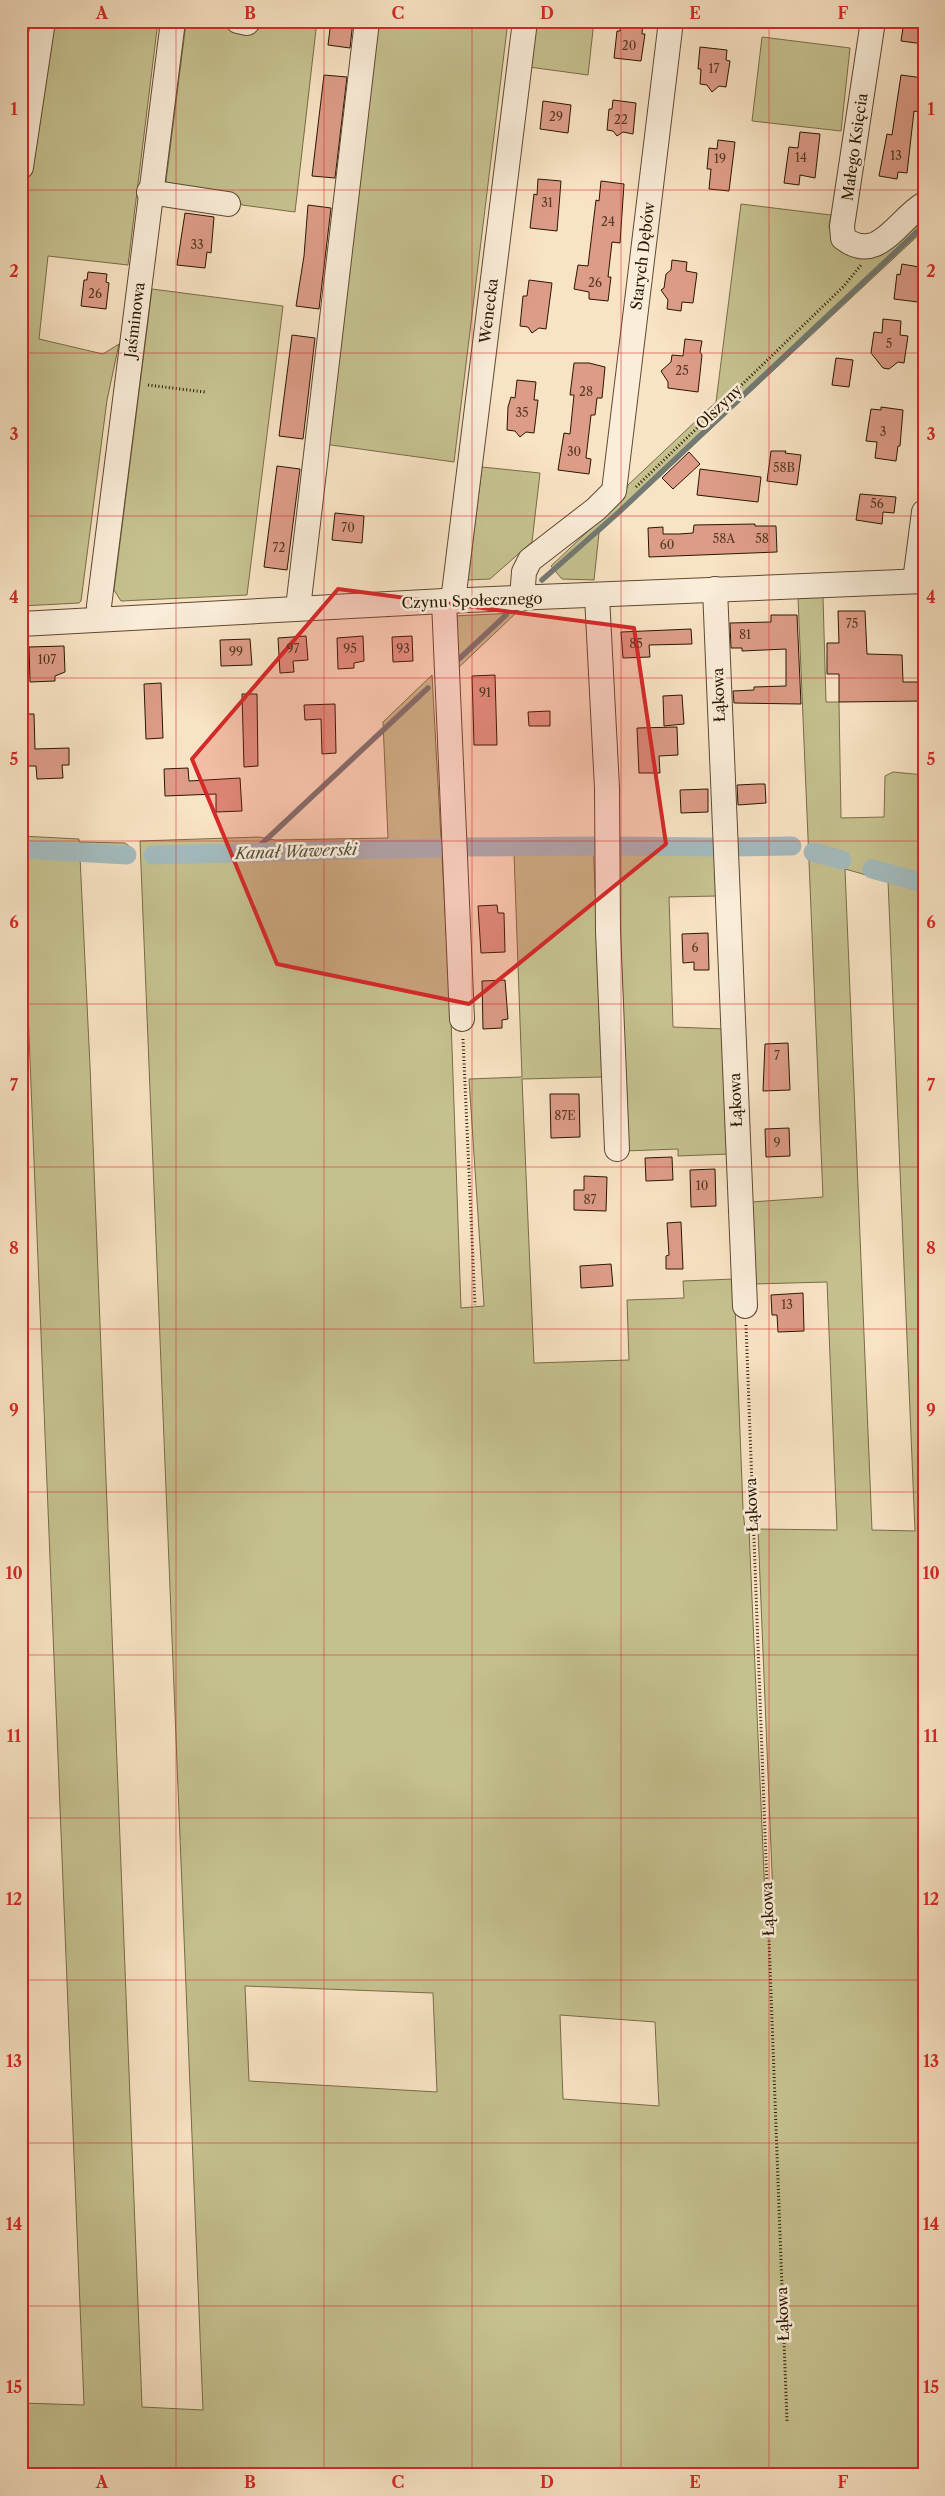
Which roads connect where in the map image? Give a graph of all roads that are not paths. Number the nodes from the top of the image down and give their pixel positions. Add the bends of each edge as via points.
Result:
1 (43, 21) edge
2 (172, 21) edge
3 (367, 21) edge
4 (525, 21) edge
5 (671, 21) edge
6 (873, 21) edge
7 (21, 167) edge
8 (149, 192) junction
9 (228, 204) dead end
10 (924, 204) edge
11 (924, 512) edge
12 (919, 581) edge
13 (715, 589) junction
14 (597, 596) junction
15 (522, 599) junction
16 (449, 601) junction
17 (298, 608) junction
18 (100, 619) junction
19 (21, 624) edge
20 (462, 1019) road end
21 (617, 1149) dead end
22 (745, 1306) road end

1 - 7 street
2 - 8 street, Jaśminowa
3 - 17 street
4 - 16 street, Wenecka
5 - 15 street, Starych Dębów via 614,491 530,560 524,572
6 - 10 street, Małego Księcia via 842,226 843,238 858,246 877,245
8 - 9 street
8 - 18 street, Jaśminowa via 100,597
11 - 12 street
12 - 13 street, Czynu Społecznego
13 - 14 street, Czynu Społecznego
13 - 22 street, Łąkowa
14 - 15 street, Czynu Społecznego
14 - 21 street via 607,788 608,931
15 - 16 street, Czynu Społecznego
16 - 17 street, Czynu Społecznego
16 - 20 street, Wenecka
17 - 18 street, Czynu Społecznego
18 - 19 street, Czynu Społecznego

